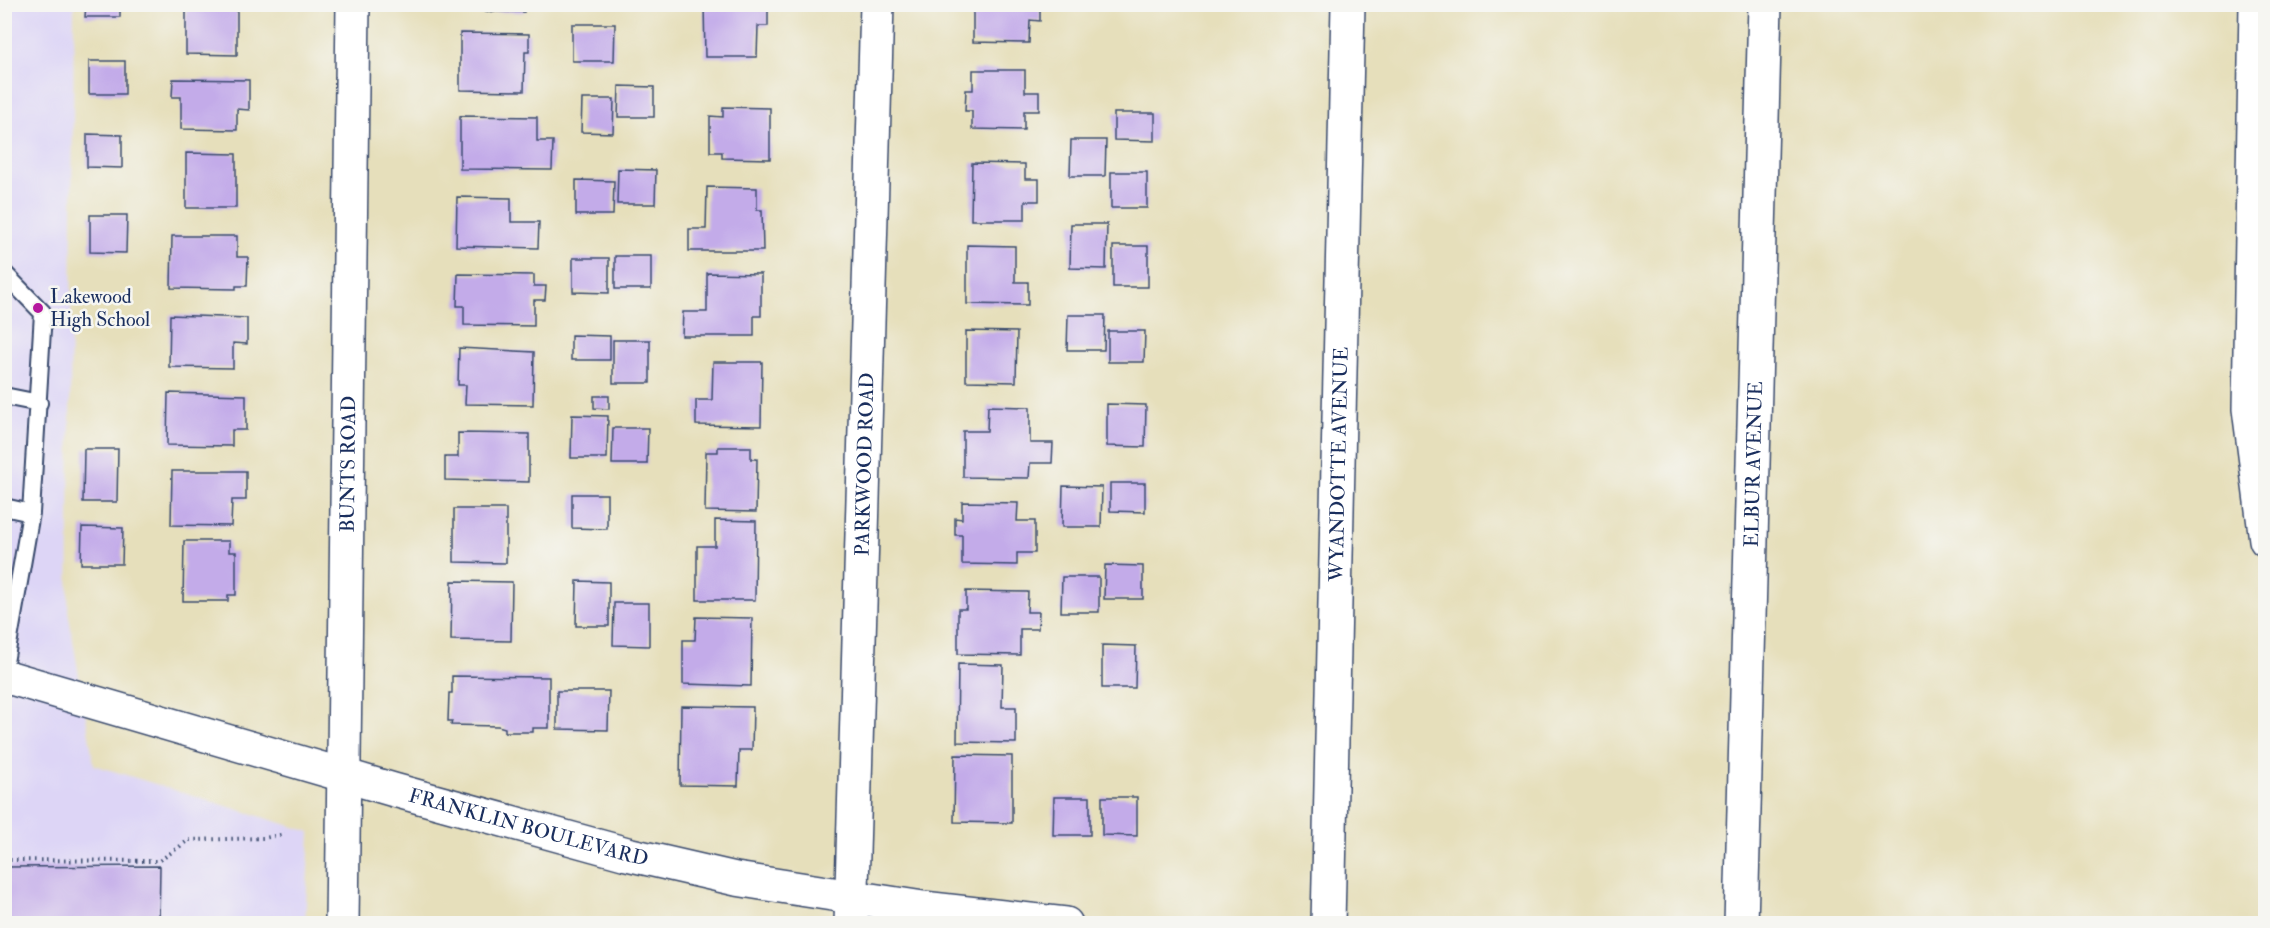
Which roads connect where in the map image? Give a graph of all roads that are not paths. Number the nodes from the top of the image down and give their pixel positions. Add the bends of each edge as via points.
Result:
1 (353, 4) edge
2 (877, 4) edge
3 (1348, 4) edge
4 (1765, 4) edge
5 (2256, 4) edge
6 (4, 273) edge
7 (4, 396) edge
8 (39, 403) junction
9 (2263, 503) edge
10 (4, 507) edge
11 (31, 513) junction
12 (2265, 540) edge
13 (4, 668) edge
14 (4, 676) edge
15 (343, 774) junction
16 (851, 910) edge
17 (342, 924) edge
18 (1066, 924) edge
19 (1328, 924) edge
20 (1741, 924) edge

1 - 15 street, BUNTS ROAD
2 - 16 street, PARKWOOD ROAD
3 - 19 street, WYANDOTTE AVENUE
4 - 20 street, ELBUR AVENUE
5 - 9 street via 2249,409
6 - 8 lane via 43,313
7 - 8 lane
8 - 11 lane
9 - 12 street
10 - 11 lane
11 - 13 lane
14 - 15 street, FRANKLIN BOULEVARD
15 - 16 street, FRANKLIN BOULEVARD via 627,854
15 - 17 street, BUNTS ROAD
16 - 18 street, FRANKLIN BOULEVARD via 923,908

